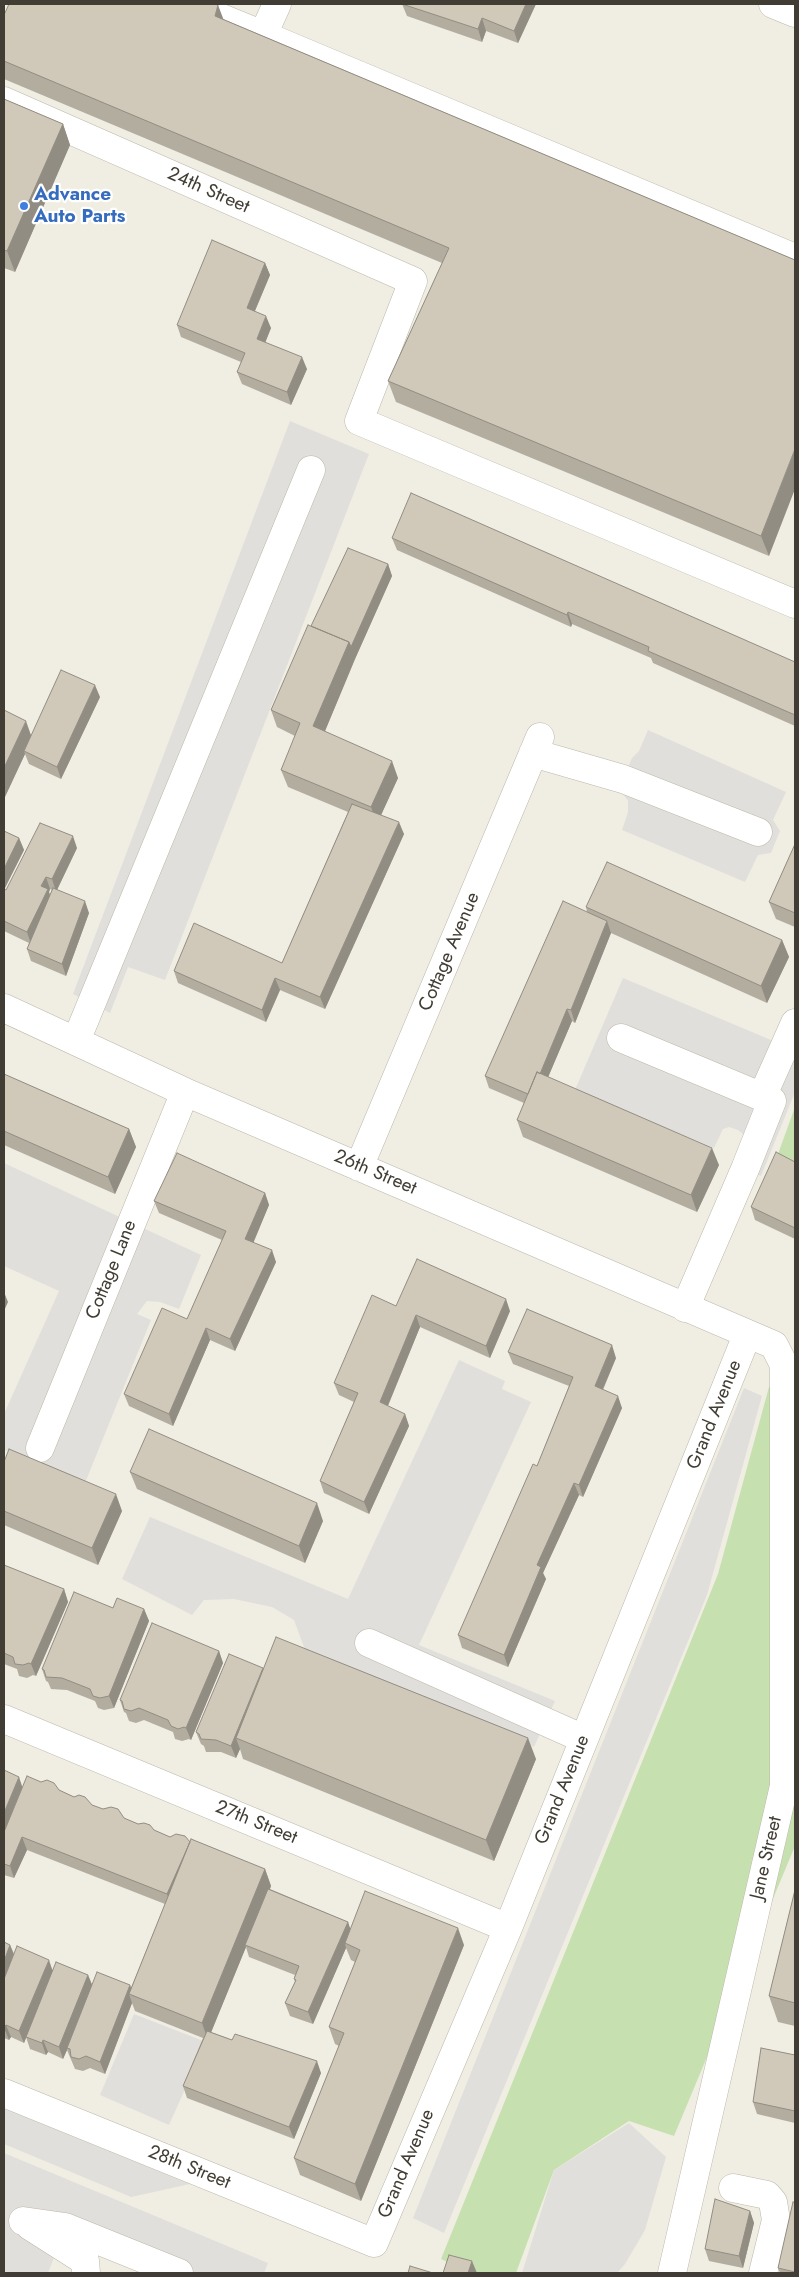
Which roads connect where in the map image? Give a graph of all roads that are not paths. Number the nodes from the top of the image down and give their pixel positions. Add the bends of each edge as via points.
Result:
1 (187, 4) edge
2 (277, 4) edge
3 (772, 4) edge
4 (795, 13) edge
5 (263, 35) junction
6 (4, 101) edge
7 (795, 258) edge
8 (311, 470) dead end
9 (795, 604) edge
10 (758, 832) dead end
11 (4, 1008) edge
12 (795, 1023) edge
13 (621, 1038) dead end
14 (76, 1041) junction
15 (185, 1092) junction
16 (762, 1097) junction
17 (360, 1166) junction
18 (684, 1308) junction
19 (747, 1335) junction
20 (40, 1448) dead end
21 (369, 1643) dead end
22 (4, 1719) edge
23 (584, 1739) junction
24 (508, 1928) junction
25 (4, 2093) edge
26 (733, 2188) dead end
27 (374, 2243) joint
28 (86, 2273) edge
29 (179, 2273) edge
30 (672, 2273) edge
31 (763, 2273) edge

1 - 5 street
2 - 5 street
3 - 4 street
5 - 7 street
6 - 9 street, 24th Street via 413,281 360,421
8 - 14 street
10 - 17 street, Cottage Avenue via 537,745
11 - 14 street, 26th Street
12 - 16 street
13 - 16 street
14 - 15 street, 26th Street
15 - 17 street, 26th Street
15 - 20 street, Cottage Lane
16 - 18 street via 772,1101
17 - 18 street, 26th Street
18 - 19 street, 26th Street
19 - 23 street, Grand Avenue
19 - 30 street, Jane Street via 774,1345 784,1365 784,1786
21 - 23 street
22 - 24 street, 27th Street
23 - 24 street, Grand Avenue
24 - 27 street, Grand Avenue
25 - 27 street, 28th Street
26 - 31 street via 767,2195 773,2202 776,2220
28 - 29 street via 85,2261 23,2221 66,2227

